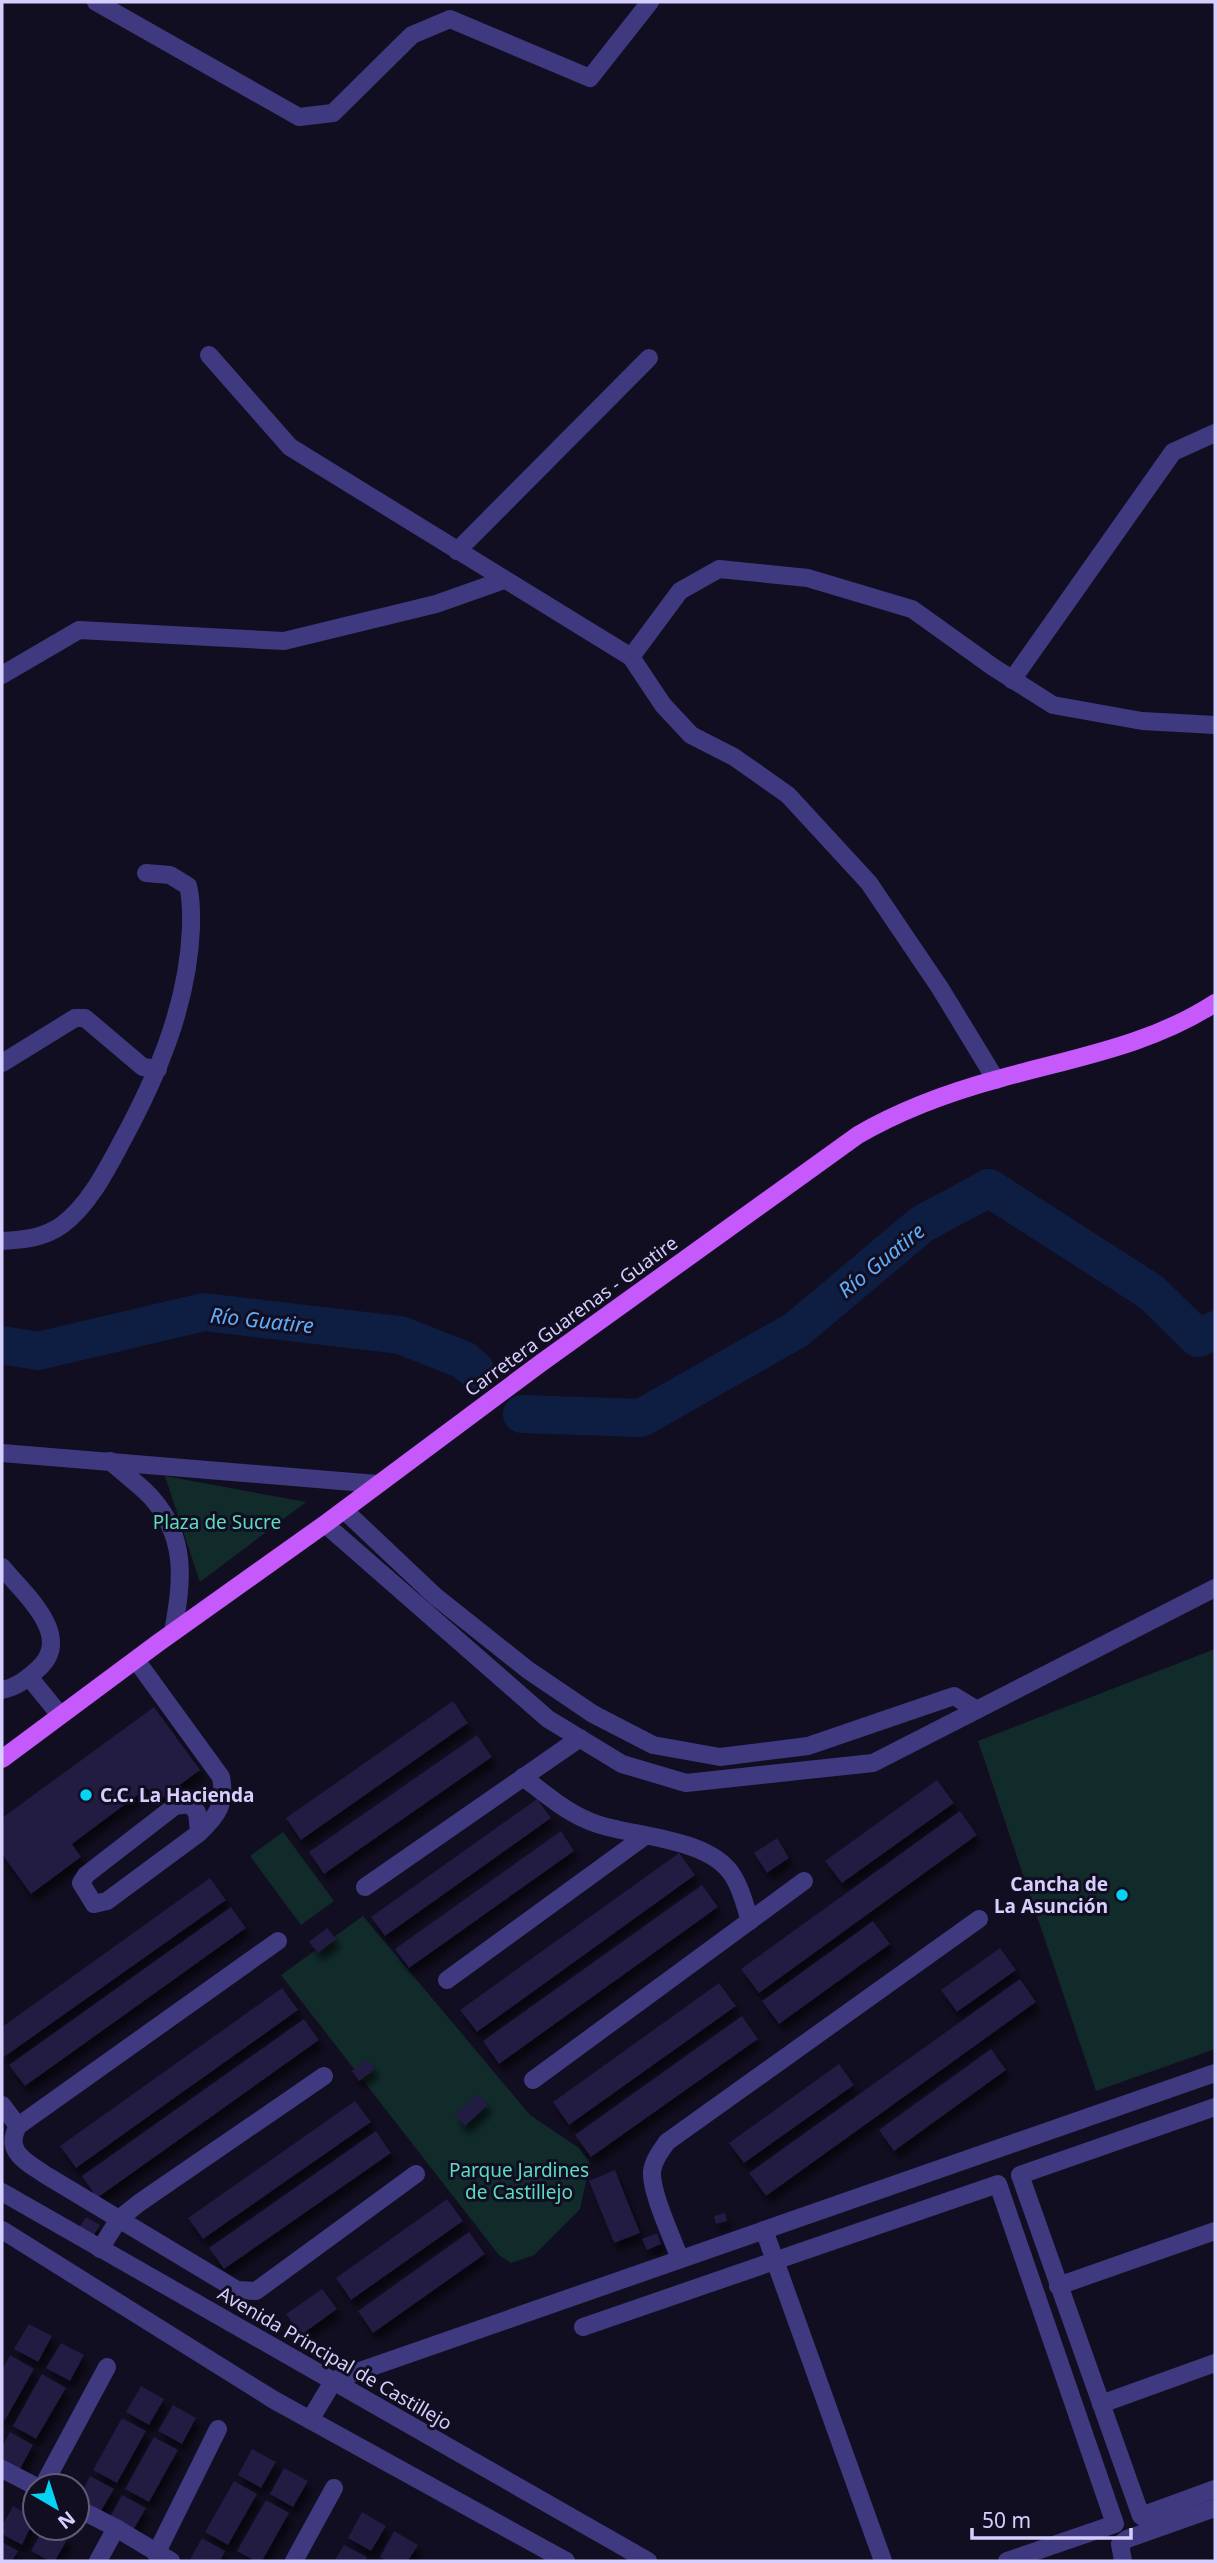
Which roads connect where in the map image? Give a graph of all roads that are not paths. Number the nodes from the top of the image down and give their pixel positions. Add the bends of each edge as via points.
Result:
1 (96, 2) edge
2 (650, 2) edge
3 (209, 355) dead end
4 (649, 358) dead end
5 (1215, 433) edge
6 (457, 551) junction
7 (504, 580) junction
8 (631, 657) junction
9 (2, 675) edge
10 (1013, 680) junction
11 (1215, 725) edge
12 (146, 873) dead end
13 (1215, 1003) edge
14 (2, 1063) edge
15 (158, 1069) junction
16 (996, 1080) junction
17 (2, 1241) edge
18 (2, 1453) edge
19 (110, 1461) junction
20 (377, 1484) junction
21 (344, 1510) junction
22 (325, 1524) junction
23 (2, 1567) edge
24 (1215, 1588) edge
25 (173, 1632) junction
26 (136, 1660) junction
27 (29, 1677) junction
28 (2, 1690) edge
29 (977, 1710) junction
30 (60, 1715) junction
31 (580, 1738) junction
32 (2, 1759) edge
33 (523, 1777) junction
34 (199, 1833) junction
35 (645, 1836) junction
36 (804, 1881) dead end
37 (365, 1887) dead end
38 (979, 1919) dead end
39 (750, 1922) junction
40 (278, 1941) dead end
41 (447, 1980) dead end
42 (1215, 2073) edge
43 (324, 2076) dead end
44 (533, 2080) dead end
45 (1129, 2104) junction
46 (2, 2105) edge
47 (1215, 2108) edge
48 (1100, 2114) junction
49 (18, 2126) junction
50 (1139, 2134) junction
51 (1111, 2144) junction
52 (416, 2174) dead end
53 (2, 2192) edge
54 (120, 2219) junction
55 (2, 2230) edge
56 (764, 2230) junction
57 (1215, 2231) edge
58 (100, 2249) junction
59 (680, 2259) junction
60 (775, 2261) junction
61 (1058, 2286) junction
62 (583, 2327) dead end
63 (1215, 2363) edge
64 (107, 2367) dead end
65 (334, 2380) junction
66 (1101, 2404) junction
67 (310, 2420) junction
68 (218, 2429) dead end
69 (2, 2469) edge
70 (51, 2472) edge
71 (21, 2479) edge
72 (334, 2488) dead end
73 (1215, 2489) edge
74 (1215, 2508) edge
75 (91, 2515) edge
76 (116, 2528) junction
77 (163, 2557) edge
78 (98, 2561) edge
79 (294, 2561) edge
80 (566, 2561) edge
81 (648, 2561) edge
82 (883, 2561) edge
83 (1007, 2561) edge
84 (1123, 2561) edge

1 - 2 street via 299,117 333,113 412,35 450,19 590,78
3 - 6 street via 290,447
4 - 6 street
5 - 10 street via 1173,452
6 - 7 street
7 - 8 street
7 - 9 street via 436,604 284,642 79,630
8 - 10 street via 680,590 719,569 808,578 912,608
8 - 16 street via 663,705 691,734 788,795 869,883
10 - 11 street via 1053,705 1142,721
12 - 15 street via 170,875 188,886 192,900 181,1001
13 - 16 main road, Carretera Guarenas - Guatire via 1153,1035
14 - 15 street via 75,1018 85,1018 143,1067
15 - 17 street via 107,1169 73,1216 32,1239
16 - 20 main road, Carretera Guarenas - Guatire via 883,1120 821,1159
18 - 19 street
19 - 20 street
19 - 25 street via 151,1498 177,1545 182,1573
20 - 21 main road, Carretera Guarenas - Guatire
21 - 22 main road, Carretera Guarenas - Guatire
21 - 29 street via 435,1596 528,1670 593,1714 653,1745 720,1756 808,1746 954,1696
22 - 25 main road, Carretera Guarenas - Guatire
22 - 31 street via 548,1719
23 - 27 street via 48,1623 52,1636 45,1662
24 - 29 street
25 - 26 main road, Carretera Guarenas - Guatire
26 - 30 main road, Carretera Guarenas - Guatire
26 - 34 street via 221,1777 221,1806
27 - 28 street
27 - 30 street
29 - 31 street via 873,1763 686,1783 622,1764
30 - 32 main road, Carretera Guarenas - Guatire
31 - 33 street
33 - 35 street via 569,1812
33 - 37 street
34 - 34 street via 107,1901 94,1904 80,1883 175,1806 189,1804 197,1812
35 - 39 street via 692,1846 718,1859 733,1874
35 - 41 street
36 - 39 street
38 - 59 street via 667,2142 657,2155 653,2183
39 - 44 street
40 - 49 street
42 - 45 street
43 - 54 street
45 - 48 street
45 - 50 street
46 - 49 street
47 - 50 street
48 - 51 street
48 - 56 street
49 - 54 street via 12,2137 23,2160
50 - 51 street
51 - 61 street via 1020,2175
52 - 54 street via 256,2291 237,2290
53 - 58 street, Avenida Principal de Castillejo
54 - 58 street
55 - 67 street
56 - 59 street
56 - 60 street
57 - 61 street
58 - 65 street, Avenida Principal de Castillejo
59 - 65 street
60 - 62 street
60 - 82 street
60 - 83 street via 999,2184 1115,2524
61 - 66 street
63 - 66 street
64 - 70 street
65 - 67 street
65 - 81 street, Avenida Principal de Castillejo
66 - 73 street via 1141,2516
67 - 80 street
68 - 77 street
69 - 71 street
72 - 79 street
74 - 84 street via 1127,2539 1120,2544
75 - 76 street
76 - 77 street
76 - 78 street

